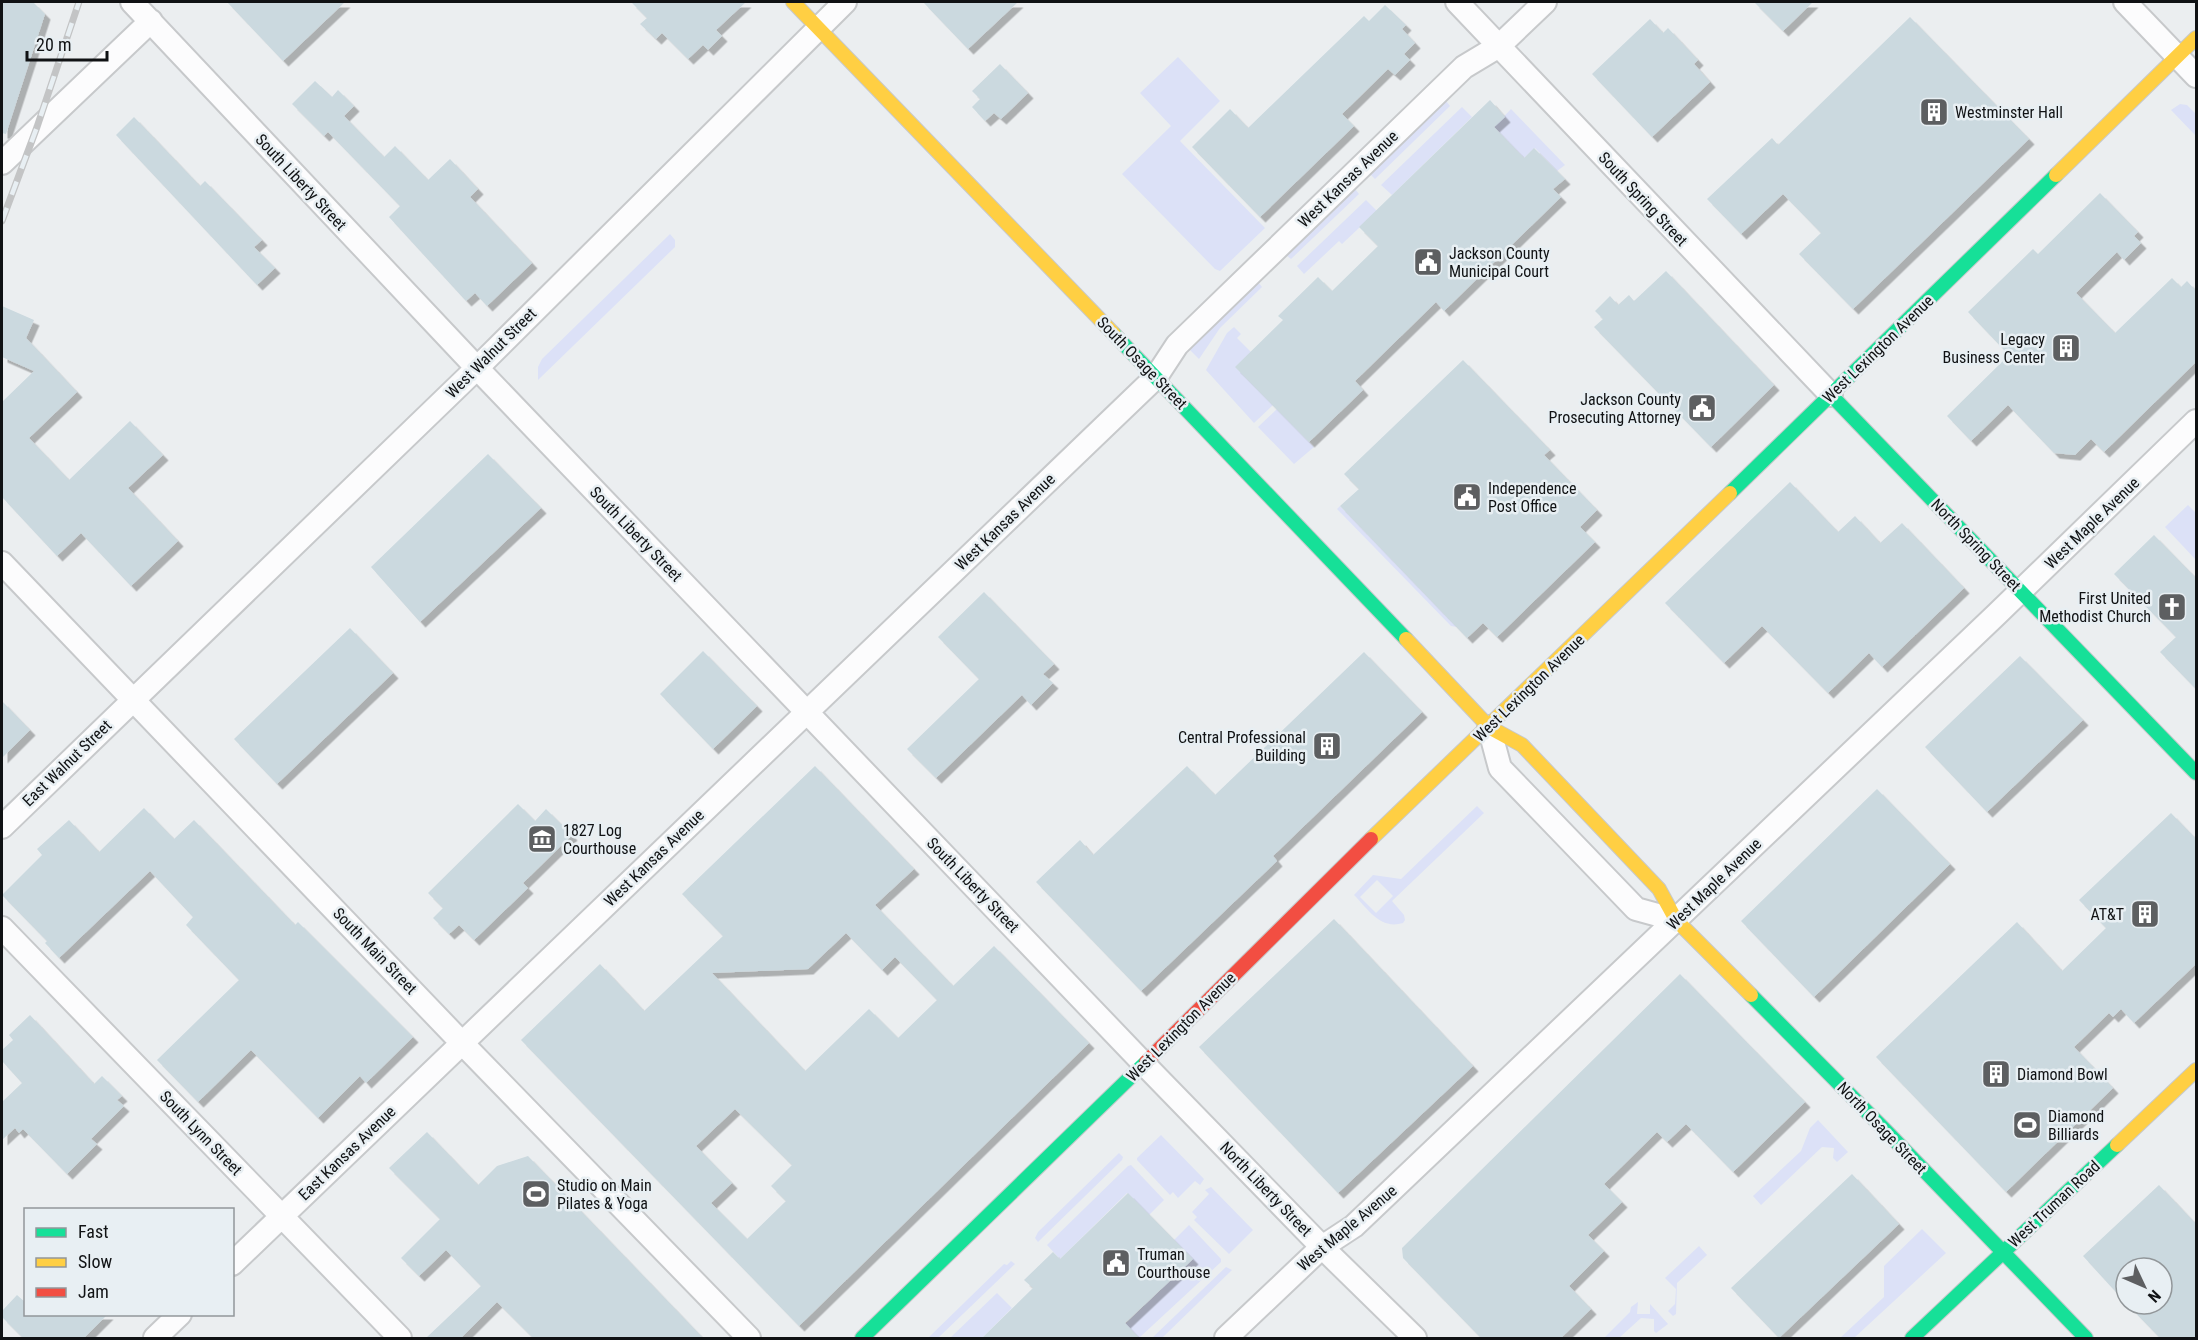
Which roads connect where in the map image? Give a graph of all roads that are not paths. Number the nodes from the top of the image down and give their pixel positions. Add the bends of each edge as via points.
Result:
1 (132, 2) edge
2 (793, 2) edge
3 (845, 2) edge
4 (1457, 2) edge
5 (1545, 2) edge
6 (2125, 2) edge
7 (150, 21) junction
8 (818, 27) junction
9 (2196, 38) edge
10 (1499, 46) junction
11 (2178, 56) junction
12 (2196, 76) edge
13 (2, 163) edge
14 (477, 368) junction
15 (1156, 377) junction
16 (1831, 395) junction
17 (2196, 421) edge
18 (2, 563) edge
19 (2021, 592) junction
20 (132, 699) junction
21 (807, 712) junction
22 (1488, 727) junction
23 (2196, 773) edge
24 (2, 827) edge
25 (1676, 920) junction
26 (2, 928) edge
27 (462, 1043) junction
28 (1144, 1064) junction
29 (2196, 1070) edge
30 (282, 1216) junction
31 (1322, 1247) junction
32 (2003, 1253) junction
33 (234, 1262) edge
34 (178, 1316) edge
35 (155, 1338) edge
36 (400, 1338) edge
37 (749, 1338) edge
38 (862, 1338) edge
39 (1226, 1338) edge
40 (1415, 1338) edge
41 (1912, 1338) edge
42 (2086, 1338) edge

1 - 7 street, South Liberty Street
2 - 8 street, South Osage Street
3 - 8 street, West Walnut Street
4 - 10 street, South Spring Street
5 - 10 street, West Kansas Avenue
6 - 11 street
7 - 13 street
7 - 14 street, South Liberty Street
8 - 14 street, West Walnut Street
8 - 15 street, South Osage Street
9 - 11 street, West Lexington Avenue
10 - 15 street, West Kansas Avenue via 1464,67 1177,345
10 - 16 street, South Spring Street
11 - 12 street
11 - 16 street, West Lexington Avenue
14 - 20 street, West Walnut Street
14 - 21 street, South Liberty Street
15 - 21 street, West Kansas Avenue
15 - 22 street, South Osage Street
16 - 19 street, North Spring Street
16 - 22 street, West Lexington Avenue
17 - 19 street, West Maple Avenue
18 - 20 street, South Main Street
19 - 23 street, North Spring Street
19 - 25 street, West Maple Avenue
20 - 24 street, East Walnut Street
20 - 27 street, South Main Street
21 - 27 street, West Kansas Avenue
21 - 28 street, South Liberty Street
22 - 25 street, North Osage Street via 1522,745 1659,889
22 - 25 street via 1500,768 1636,909
22 - 28 street, West Lexington Avenue
25 - 31 street, West Maple Avenue via 1354,1226
25 - 32 street, North Osage Street
26 - 30 street, South Lynn Street
27 - 30 street, East Kansas Avenue
27 - 37 street, South Main Street
28 - 31 street, North Liberty Street
28 - 38 street, West Lexington Avenue
29 - 32 street, West Truman Road
30 - 33 street, East Kansas Avenue
30 - 36 street, South Lynn Street
31 - 39 street, West Maple Avenue
31 - 40 street, North Liberty Street
32 - 41 street, West Truman Road
32 - 42 street, North Osage Street
34 - 35 street

